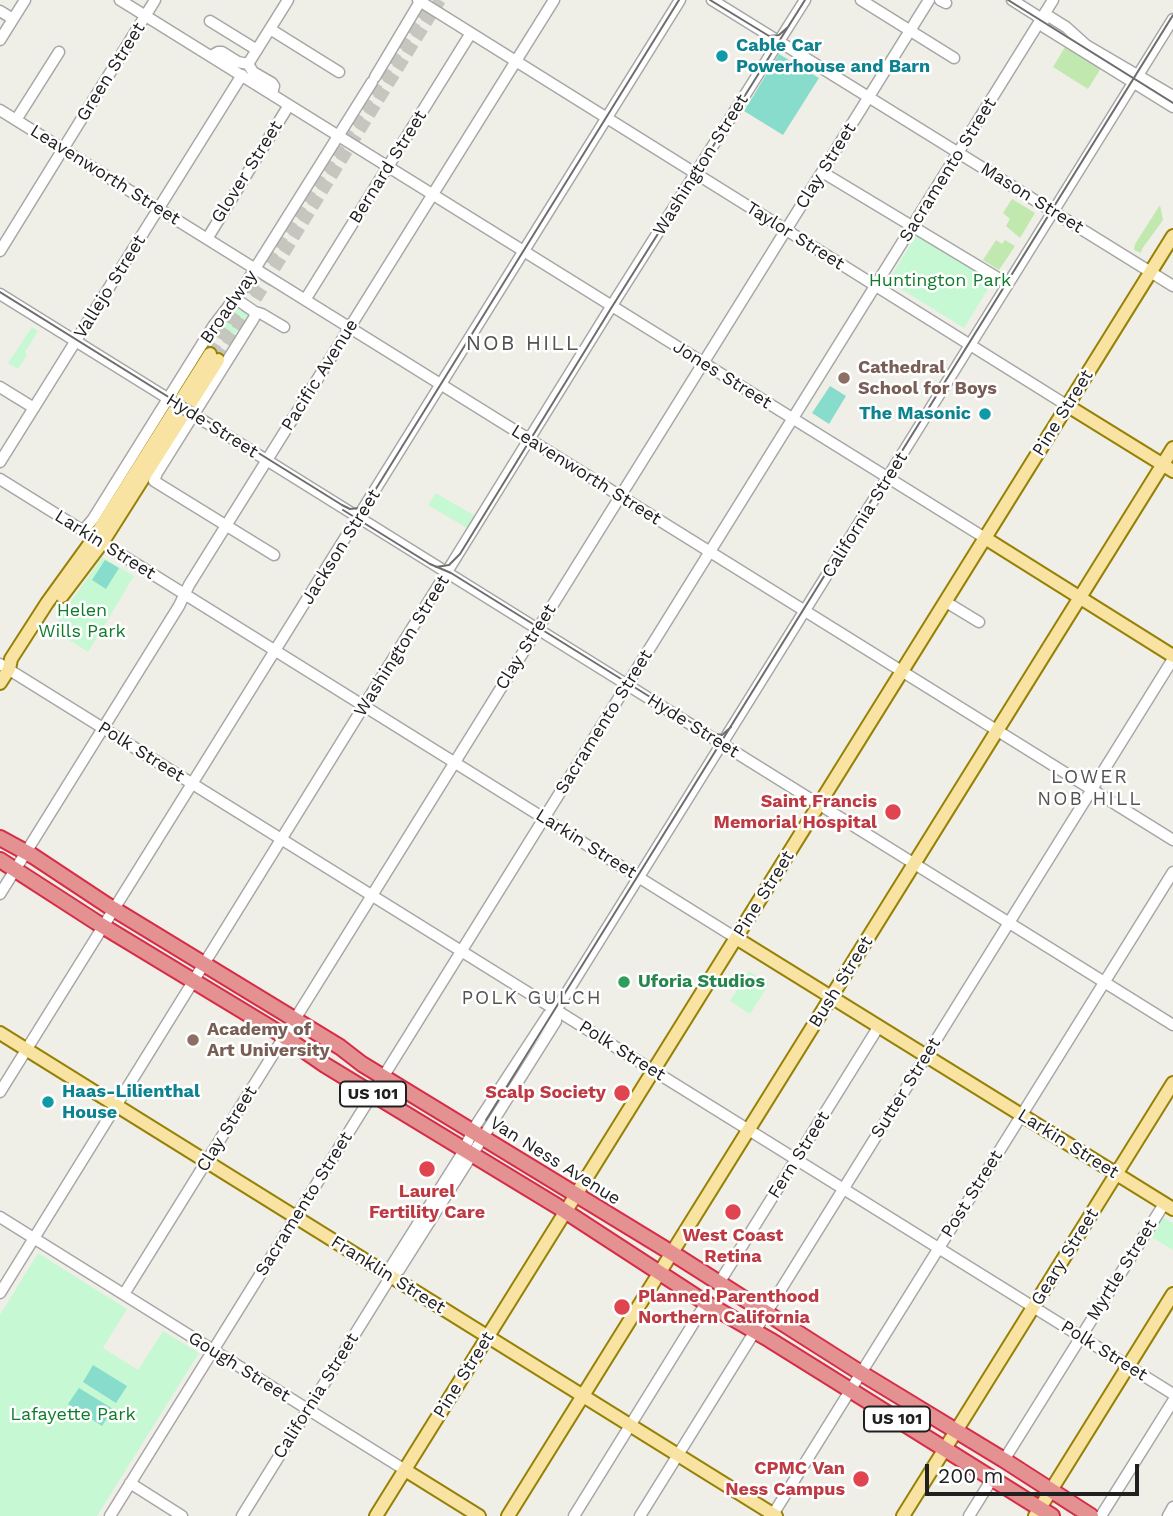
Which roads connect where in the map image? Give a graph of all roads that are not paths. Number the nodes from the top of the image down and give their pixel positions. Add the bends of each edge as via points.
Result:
1 (25, 0) edge
2 (120, 0) edge
3 (155, 0) edge
4 (288, 0) edge
5 (420, 0) edge
6 (554, 0) edge
7 (680, 0) edge
8 (712, 0) edge
9 (805, 0) edge
10 (861, 0) edge
11 (929, 0) edge
12 (1012, 0) edge
13 (1053, 0) edge
14 (0, 11) edge
15 (145, 16) junction
16 (13, 19) junction
17 (1042, 19) junction
18 (1173, 19) edge
19 (210, 21) dead end
20 (270, 29) junction
21 (910, 30) junction
22 (471, 33) junction
23 (0, 40) edge
24 (779, 41) junction
25 (257, 50) junction
26 (59, 52) dead end
27 (211, 56) junction
28 (954, 58) dead end
29 (516, 61) junction
30 (248, 64) junction
31 (339, 72) dead end
32 (242, 75) junction
33 (1136, 78) junction
34 (272, 94) junction
35 (1173, 96) edge
36 (868, 97) junction
37 (289, 105) junction
38 (1173, 107) edge
39 (0, 110) edge
40 (607, 117) junction
41 (16, 120) junction
42 (338, 136) junction
43 (63, 149) junction
44 (958, 153) junction
45 (388, 167) junction
46 (822, 172) junction
47 (696, 174) junction
48 (433, 195) junction
49 (158, 208) junction
50 (1054, 211) junction
51 (913, 227) junction
52 (786, 230) junction
53 (1173, 236) edge
54 (207, 239) junction
55 (0, 251) edge
56 (524, 251) junction
57 (255, 269) junction
58 (1151, 272) junction
59 (1008, 284) junction
60 (876, 286) junction
61 (1173, 286) edge
62 (0, 294) edge
63 (236, 299) junction
64 (305, 300) junction
65 (612, 306) junction
66 (255, 312) junction
67 (285, 327) dead end
68 (350, 328) junction
69 (76, 341) junction
70 (970, 345) junction
71 (214, 357) tunnel mouth
72 (703, 363) junction
73 (441, 385) junction
74 (0, 387) edge
75 (169, 400) junction
76 (1068, 405) junction
77 (34, 408) junction
78 (192, 414) junction
79 (793, 419) junction
80 (529, 439) junction
81 (1173, 447) edge
82 (267, 460) junction
83 (0, 462) edge
84 (1168, 468) edge
85 (888, 478) junction
86 (0, 479) edge
87 (620, 496) junction
88 (359, 517) junction
89 (225, 527) junction
90 (93, 537) junction
91 (985, 538) junction
92 (710, 552) junction
93 (274, 555) dead end
94 (448, 573) junction
95 (185, 594) junction
96 (1080, 597) junction
97 (946, 602) junction
98 (805, 611) junction
99 (979, 622) dead end
100 (538, 629) junction
101 (276, 651) junction
102 (1173, 657) edge
103 (4, 667) edge
104 (902, 671) junction
105 (0, 683) edge
106 (627, 685) junction
107 (365, 706) junction
108 (103, 728) junction
109 (997, 731) junction
110 (722, 744) junction
111 (455, 762) junction
112 (193, 784) junction
113 (1092, 790) junction
114 (819, 804) junction
115 (544, 818) junction
116 (0, 838) edge
117 (282, 840) junction
118 (1173, 840) edge
119 (26, 853) junction
120 (0, 860) edge
121 (914, 864) junction
122 (15, 869) junction
123 (1173, 872) edge
124 (639, 877) junction
125 (0, 894) edge
126 (372, 895) junction
127 (114, 909) junction
128 (1009, 923) junction
129 (104, 926) junction
130 (736, 938) junction
131 (461, 951) junction
132 (204, 965) junction
133 (194, 981) junction
134 (1104, 982) junction
135 (832, 997) junction
136 (556, 1010) junction
137 (295, 1020) junction
138 (1173, 1025) edge
139 (879, 1026) junction
140 (0, 1033) edge
141 (285, 1037) junction
142 (27, 1050) junction
143 (926, 1056) junction
144 (653, 1071) junction
145 (383, 1077) junction
146 (1173, 1083) edge
147 (0, 1092) edge
148 (373, 1094) junction
149 (117, 1106) junction
150 (1022, 1115) junction
151 (749, 1130) junction
152 (478, 1135) junction
153 (468, 1152) junction
154 (796, 1159) junction
155 (206, 1162) junction
156 (1116, 1174) junction
157 (844, 1189) junction
158 (576, 1196) junction
159 (1168, 1207) edge
160 (565, 1212) junction
161 (0, 1217) edge
162 (295, 1218) junction
163 (34, 1239) junction
164 (939, 1248) junction
165 (671, 1254) junction
166 (660, 1272) junction
167 (391, 1276) junction
168 (719, 1283) junction
169 (0, 1293) edge
170 (124, 1294) junction
171 (1173, 1294) edge
172 (706, 1303) junction
173 (1034, 1307) junction
174 (766, 1314) junction
175 (754, 1332) junction
176 (488, 1337) junction
177 (1081, 1337) junction
178 (213, 1350) junction
179 (1128, 1366) junction
180 (861, 1373) junction
181 (850, 1390) junction
182 (1173, 1394) edge
183 (583, 1396) junction
184 (1173, 1401) edge
185 (308, 1409) junction
186 (630, 1426) junction
187 (957, 1431) junction
188 (944, 1449) junction
189 (678, 1455) junction
190 (1004, 1460) junction
191 (405, 1470) junction
192 (992, 1479) junction
193 (130, 1483) junction
194 (1052, 1489) junction
195 (1173, 1507) edge
196 (1042, 1513) edge
197 (774, 1515) edge
198 (110, 1516) edge
199 (183, 1516) edge
200 (242, 1516) edge
201 (376, 1516) edge
202 (479, 1516) edge
203 (508, 1516) edge
204 (574, 1516) edge
205 (640, 1516) edge
206 (903, 1516) edge
207 (969, 1516) edge
208 (1091, 1516) edge
209 (1101, 1516) edge
210 (1168, 1516) edge

1 - 16 street
2 - 15 street, Jones Street
3 - 15 street, Green Street
4 - 20 street
5 - 22 street, Taylor Street
5 - 42 street, Broadway
6 - 29 street, Pacific Avenue
7 - 40 street, Jackson Street
8 - 24 street, Mason Street
9 - 24 street, Washington Street
10 - 21 street
11 - 21 street, Clay Street
12 - 17 street
13 - 17 street, Sacramento Street
14 - 16 street
15 - 27 street, Jones Street
15 - 43 street, Green Street
16 - 23 street
17 - 33 street via 1066,27
17 - 44 street, Sacramento Street
18 - 33 street, California Street
19 - 25 street
20 - 25 street
20 - 31 street
21 - 28 street
21 - 36 street, Clay Street
22 - 29 street, Taylor Street
22 - 45 street, Bernard Street
24 - 36 street, Mason Street
24 - 47 street, Washington Street
25 - 30 street
26 - 41 street
27 - 30 street, Jones Street via 222,52
27 - 32 street, Jones Street
29 - 40 street, Taylor Street
29 - 48 street, Pacific Avenue
30 - 34 street, Jones Street via 272,83
32 - 34 street, Jones Street
32 - 49 street, Vallejo Street
33 - 35 street
33 - 38 street
33 - 50 street, California Street
34 - 37 street, Jones Street
36 - 44 street, Mason Street
36 - 46 street, Clay Street
37 - 42 street, Jones Street
37 - 54 street, Glover Street
39 - 41 street, Leavenworth Street
40 - 47 street, Taylor Street
40 - 56 street, Jackson Street
41 - 43 street, Leavenworth Street
42 - 45 street, Jones Street
42 - 57 street, Broadway
43 - 49 street, Leavenworth Street
43 - 55 street, Green Street
44 - 50 street, Mason Street
44 - 51 street, Sacramento Street
45 - 48 street, Jones Street
45 - 64 street, Bernard Street
46 - 51 street
46 - 52 street, Clay Street
47 - 52 street, Taylor Street
47 - 65 street, Washington Street
48 - 56 street, Jones Street
48 - 68 street, Pacific Avenue
49 - 54 street, Leavenworth Street
49 - 69 street, Vallejo Street
50 - 58 street, Mason Street
50 - 59 street, California Street
51 - 59 street
51 - 60 street, Sacramento Street
52 - 60 street, Taylor Street
52 - 72 street, Clay Street
53 - 58 main road, Pine Street
54 - 57 street, Leavenworth Street
56 - 65 street, Jones Street
56 - 73 street, Jackson Street
57 - 63 street, Broadway
57 - 64 street, Leavenworth Street
58 - 61 street, Mason Street
58 - 76 main road, Pine Street
59 - 70 street, California Street
60 - 70 street, Taylor Street
60 - 79 street, Sacramento Street
62 - 69 street, Hyde Street
63 - 66 street
63 - 75 street, Broadway via 214,325
64 - 68 street, Leavenworth Street
65 - 72 street, Jones Street
65 - 80 street, Washington Street
66 - 67 street
66 - 78 street, Broadway
68 - 73 street, Leavenworth Street
68 - 82 street, Pacific Avenue
69 - 75 street, Hyde Street
69 - 77 street, Vallejo Street
70 - 76 street, Taylor Street
70 - 85 street, California Street
71 - 90 main road, Broadway
72 - 79 street, Jones Street
72 - 87 street, Clay Street
73 - 80 street, Leavenworth Street
73 - 88 street, Jackson Street
74 - 77 street
75 - 78 street, Hyde Street, bridge
75 - 90 street, Broadway
76 - 84 main road, Taylor Street
76 - 91 main road, Pine Street
77 - 83 street, Vallejo Street
78 - 82 street, Hyde Street
78 - 89 street, Broadway via 154,481
79 - 85 street, Jones Street
79 - 92 street, Sacramento Street
80 - 87 street, Leavenworth Street
80 - 94 street, Washington Street
81 - 84 main road, Bush Street
82 - 88 street, Hyde Street
82 - 89 street, Pacific Avenue
84 - 96 main road, Bush Street
85 - 91 street, Jones Street
85 - 98 street, California Street
86 - 90 street, Larkin Street
87 - 92 street, Leavenworth Street
87 - 100 street, Clay Street
88 - 94 street, Hyde Street
88 - 101 street, Jackson Street
89 - 93 street
89 - 95 street, Pacific Avenue
90 - 95 street, Larkin Street
90 - 103 main road, Broadway
91 - 96 main road, Jones Street
91 - 97 main road, Pine Street
92 - 98 street, Leavenworth Street
92 - 106 street, Sacramento Street
94 - 100 street, Hyde Street
94 - 107 street, Washington Street
95 - 101 street, Larkin Street
95 - 108 street, Pacific Avenue
96 - 102 main road, Jones Street
96 - 109 main road, Bush Street
97 - 99 street
97 - 104 main road, Pine Street
98 - 104 street, Leavenworth Street
98 - 110 street, California Street
100 - 106 street, Hyde Street
100 - 111 street, Clay Street
101 - 107 street, Larkin Street
101 - 112 street, Jackson Street
102 - 113 street, Sutter Street
103 - 105 main road, Broadway
103 - 108 street, Polk Street
104 - 109 street, Leavenworth Street
104 - 114 main road, Pine Street
106 - 110 street, Hyde Street
106 - 115 street, Sacramento Street
107 - 111 street, Larkin Street
107 - 117 street, Washington Street
108 - 112 street, Polk Street
108 - 119 street, Pacific Avenue
109 - 113 street, Leavenworth Street
109 - 121 main road, Bush Street
110 - 114 street, Hyde Street
110 - 124 street, California Street
111 - 115 street, Larkin Street
111 - 126 street, Clay Street
112 - 117 street, Polk Street
112 - 127 street, Jackson Street
113 - 118 street, Leavenworth Street
113 - 128 street, Sutter Street
114 - 121 street, Hyde Street
114 - 130 main road, Pine Street
115 - 124 street, Larkin Street
115 - 131 street, Sacramento Street
116 - 119 highway, Van Ness Avenue / US 101
117 - 126 street, Polk Street
117 - 132 street, Washington Street
119 - 122 street, Pacific Avenue
119 - 127 highway, Van Ness Avenue / US 101
120 - 122 highway, US 101
121 - 128 street, Hyde Street
121 - 135 main road, Bush Street
122 - 125 street, Pacific Avenue
122 - 129 highway, US 101
123 - 134 street, Post Street
124 - 130 street, Larkin Street
124 - 136 street, California Street
126 - 131 street, Polk Street
126 - 137 street, Clay Street
127 - 129 street, Jackson Street
127 - 132 highway, Van Ness Avenue / US 101
128 - 134 street, Hyde Street
128 - 143 street, Sutter Street
129 - 133 highway, US 101
129 - 142 street, Jackson Street
130 - 135 main road, Larkin Street
130 - 144 main road, Pine Street
131 - 136 street, Polk Street
131 - 145 street, Sacramento Street
132 - 133 street, Washington Street
132 - 137 highway, Van Ness Avenue / US 101
133 - 141 highway, US 101
133 - 149 street, Washington Street
134 - 138 street, Hyde Street
134 - 150 street, Post Street
135 - 139 main road, Larkin Street
135 - 151 main road, Bush Street
136 - 144 street, Polk Street
136 - 152 street, California Street via 548,1015
137 - 141 street, Clay Street
137 - 145 highway, Van Ness Avenue / US 101
139 - 143 main road, Larkin Street
139 - 154 street, Fern Street
140 - 142 main road, Franklin Street
141 - 148 highway, US 101
141 - 155 street, Clay Street
142 - 147 street, Jackson Street
142 - 149 main road, Franklin Street
143 - 150 main road, Larkin Street
143 - 157 street, Sutter Street
144 - 151 street, Polk Street
144 - 158 main road, Pine Street
145 - 148 street, Sacramento Street
145 - 152 highway, Van Ness Avenue / US 101
146 - 156 main road, Geary Street
148 - 153 highway, US 101
148 - 162 street, Sacramento Street
149 - 155 main road, Franklin Street
149 - 163 street, Washington Street
150 - 156 main road, Larkin Street
150 - 164 street, Post Street
151 - 154 street, Polk Street
151 - 165 main road, Bush Street
152 - 153 street, California Street
152 - 158 highway, Van Ness Avenue / US 101
153 - 160 highway, US 101
153 - 167 street, California Street via 392,1265
154 - 157 street, Polk Street
154 - 168 street, Fern Street
155 - 162 main road, Franklin Street
155 - 170 street, Clay Street
156 - 159 main road, Larkin Street
156 - 173 main road, Geary Street
157 - 164 street, Polk Street
157 - 174 street, Sutter Street
158 - 160 main road, Pine Street
158 - 165 highway, Van Ness Avenue / US 101
159 - 177 street, Myrtle Street
160 - 166 highway, US 101
160 - 176 main road, Pine Street
161 - 163 street, Gough Street
162 - 167 main road, Franklin Street
162 - 178 street, Sacramento Street
163 - 169 street, Washington Street
163 - 170 street, Gough Street
164 - 173 street, Polk Street
164 - 180 street, Post Street
165 - 166 main road, Bush Street
165 - 168 highway, Van Ness Avenue / US 101
166 - 172 highway, US 101
166 - 183 main road, Bush Street
167 - 176 main road, Franklin Street
167 - 185 street, California Street
168 - 174 highway, Van Ness Avenue / US 101
170 - 178 street, Gough Street
171 - 179 main road
172 - 175 highway, US 101
172 - 186 street
173 - 177 street, Polk Street
173 - 187 main road, Geary Street
174 - 175 street, Sutter Street
174 - 180 highway, Van Ness Avenue / US 101
175 - 181 highway, US 101
175 - 189 street, Sutter Street
176 - 183 main road, Franklin Street
176 - 191 main road, Pine Street
177 - 179 street, Polk Street
177 - 190 street, Myrtle Street
178 - 185 street, Gough Street
178 - 193 street, Sacramento Street
179 - 182 street, Polk Street
179 - 194 main road
180 - 181 street, Post Street
180 - 187 highway, Van Ness Avenue / US 101
181 - 188 highway, US 101
181 - 197 street, Post Street
183 - 186 main road, Franklin Street
183 - 203 main road, Bush Street
184 - 209 street
185 - 191 street, Gough Street
185 - 200 street, California Street
186 - 189 main road, Franklin Street
186 - 204 street
187 - 188 main road, Geary Street
187 - 190 highway, Van Ness Avenue / US 101
188 - 192 highway, US 101
188 - 206 main road, Geary Street
189 - 197 main road, Franklin Street
189 - 205 street, Sutter Street
190 - 194 highway, Van Ness Avenue / US 101
191 - 201 main road, Pine Street
191 - 202 main road, Gough Street
192 - 196 highway, US 101
192 - 207 street
193 - 198 street, Sacramento Street
193 - 199 street
194 - 196 main road
194 - 208 highway, Van Ness Avenue / US 101
195 - 210 street

